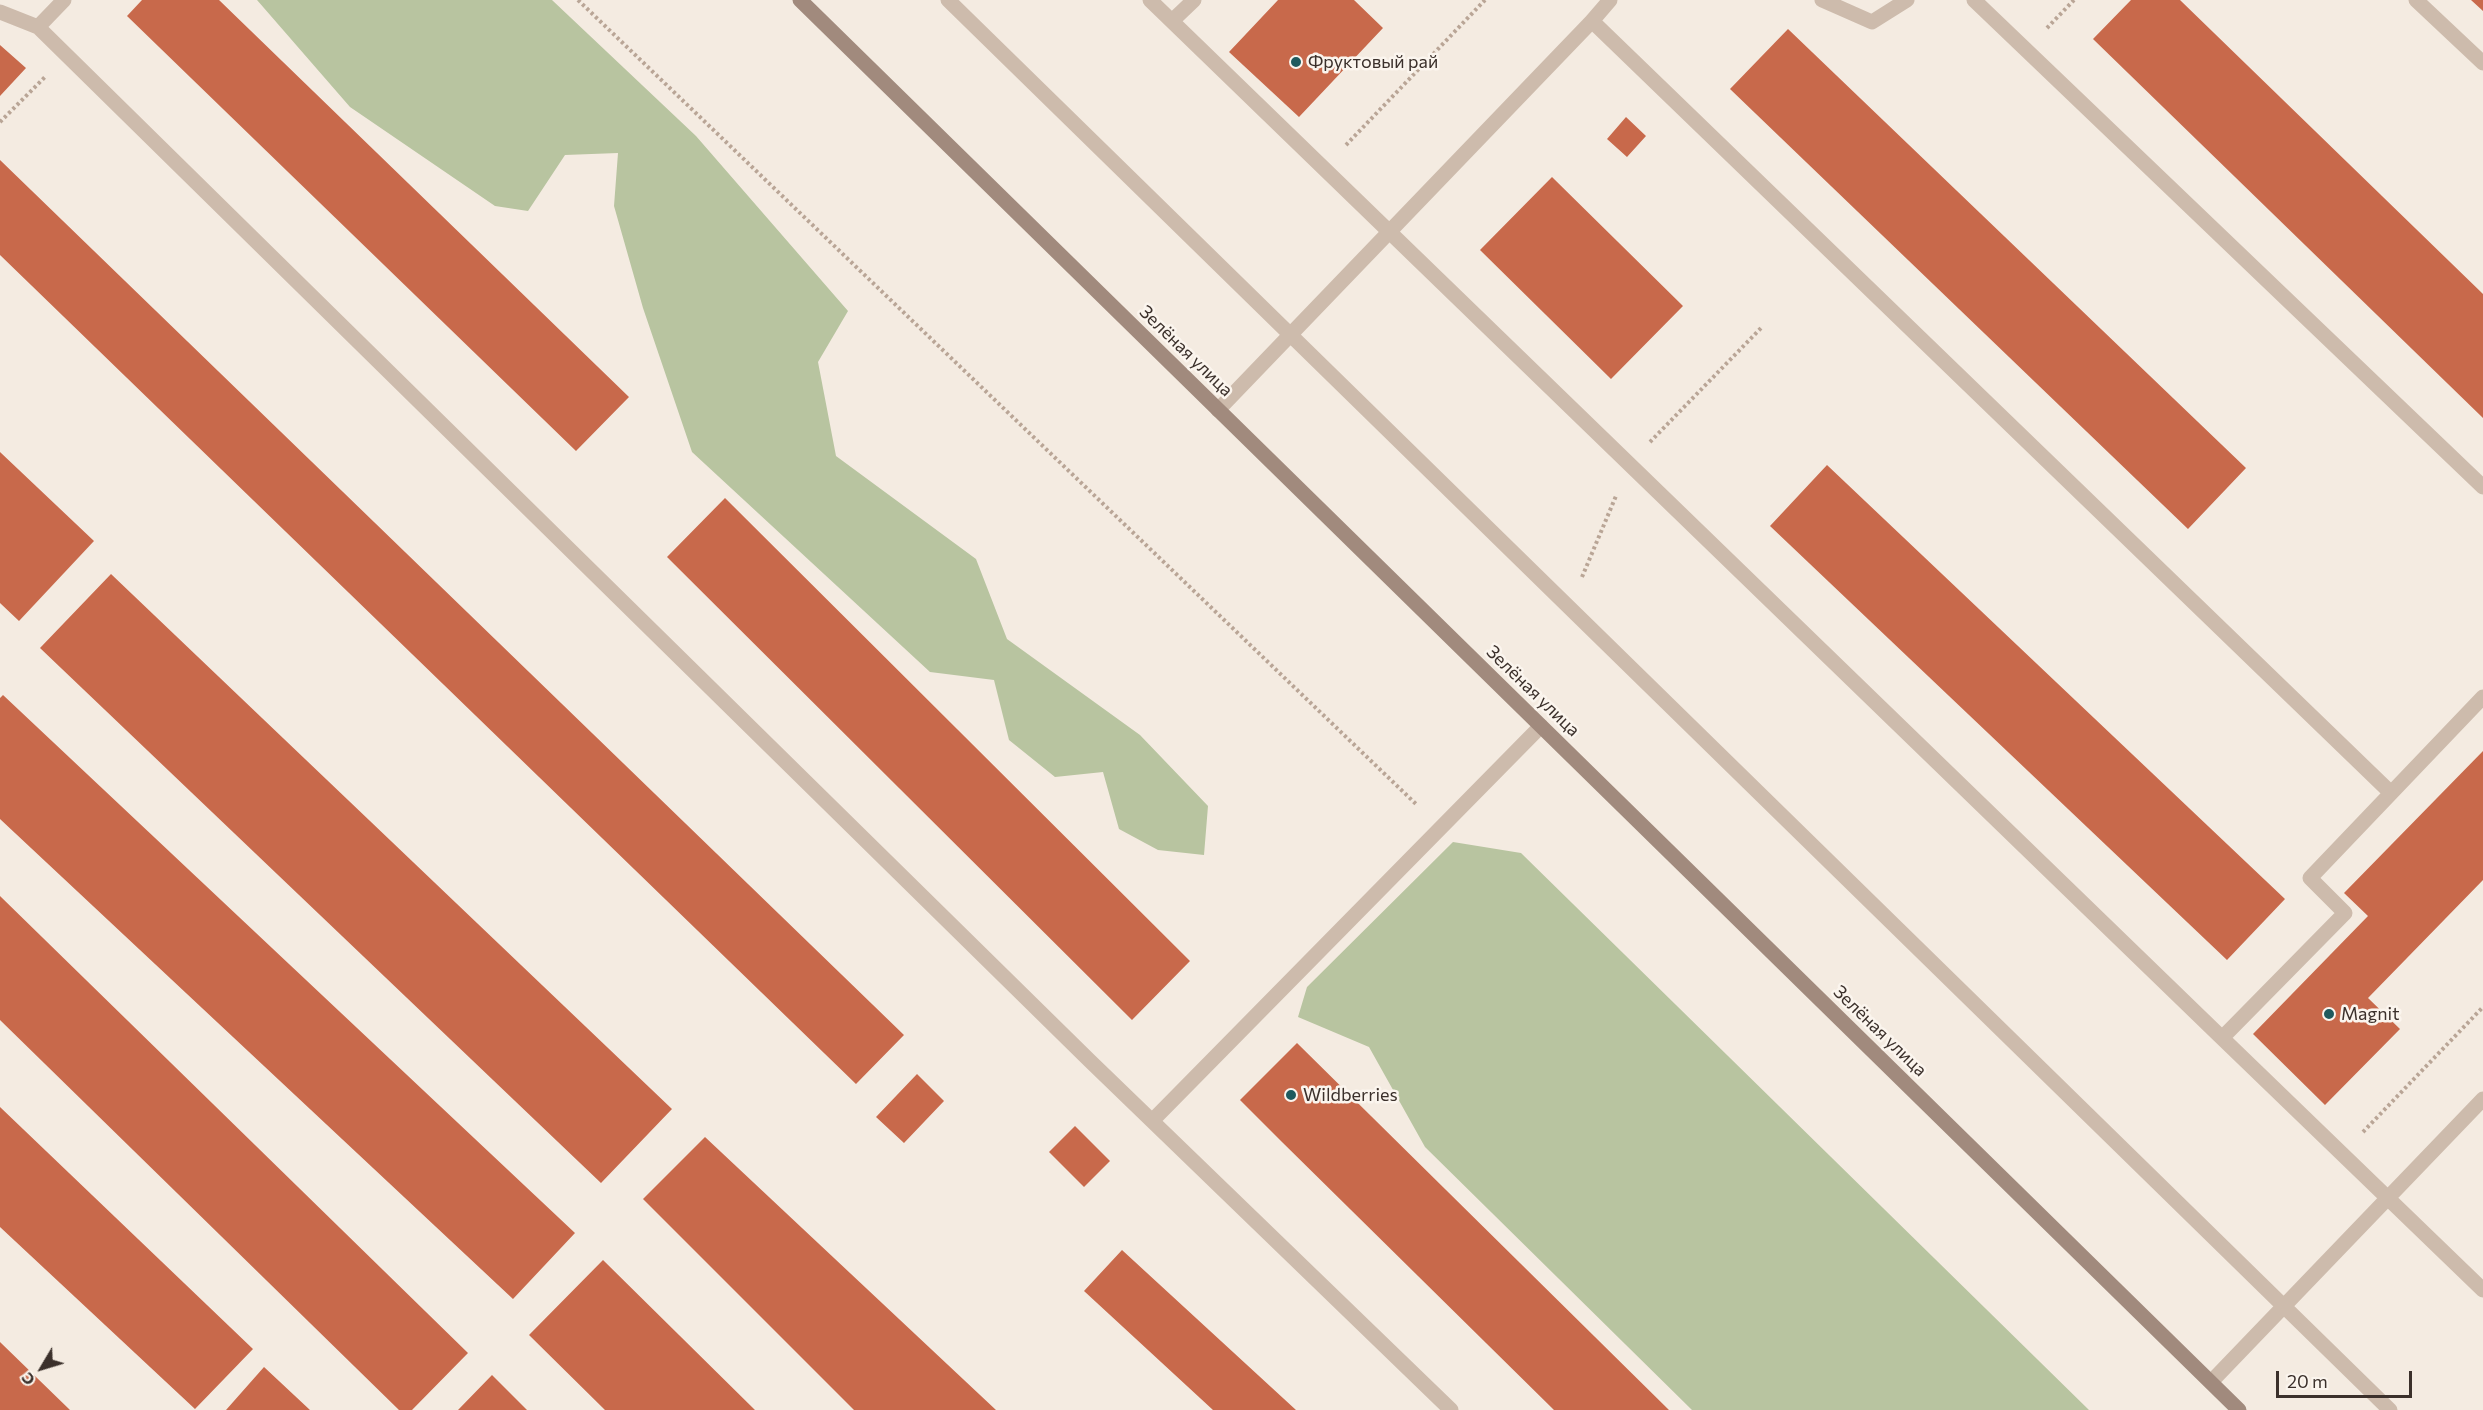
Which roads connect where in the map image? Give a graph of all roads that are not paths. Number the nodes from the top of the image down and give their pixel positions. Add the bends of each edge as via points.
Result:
1 (64, 0) edge
2 (800, 0) edge
3 (948, 0) edge
4 (1150, 0) edge
5 (1194, 0) edge
6 (1610, 0) edge
7 (1822, 0) edge
8 (1907, 0) edge
9 (1974, 0) edge
10 (2416, 0) edge
11 (0, 12) edge
12 (1173, 21) junction
13 (1592, 21) junction
14 (38, 27) junction
15 (2483, 63) edge
16 (1390, 231) junction
17 (1290, 335) junction
18 (1218, 410) junction
19 (2483, 487) edge
20 (2483, 697) edge
21 (1541, 726) junction
22 (2391, 793) junction
23 (2222, 1038) junction
24 (2483, 1099) edge
25 (1152, 1121) junction
26 (2387, 1198) junction
27 (2483, 1290) edge
28 (2283, 1306) junction
29 (2211, 1382) junction
30 (1451, 1410) edge
31 (2239, 1410) edge
32 (2390, 1410) edge

1 - 14 lane
2 - 18 main road, Зелёная улица
3 - 17 lane
4 - 12 lane
5 - 12 lane
6 - 13 lane
7 - 8 lane via 1872,22
9 - 19 lane
10 - 15 lane
11 - 14 lane
12 - 16 lane
13 - 16 lane
13 - 22 lane
14 - 25 lane
16 - 17 lane
16 - 23 lane
17 - 18 lane
17 - 28 lane
18 - 21 main road, Зелёная улица
20 - 22 lane
21 - 25 lane
21 - 29 main road, Зелёная улица
22 - 23 lane via 2310,878 2345,913
23 - 26 lane
24 - 26 lane
25 - 30 lane
26 - 27 lane
26 - 28 lane
28 - 29 lane
28 - 32 lane
29 - 31 main road, Зелёная улица

